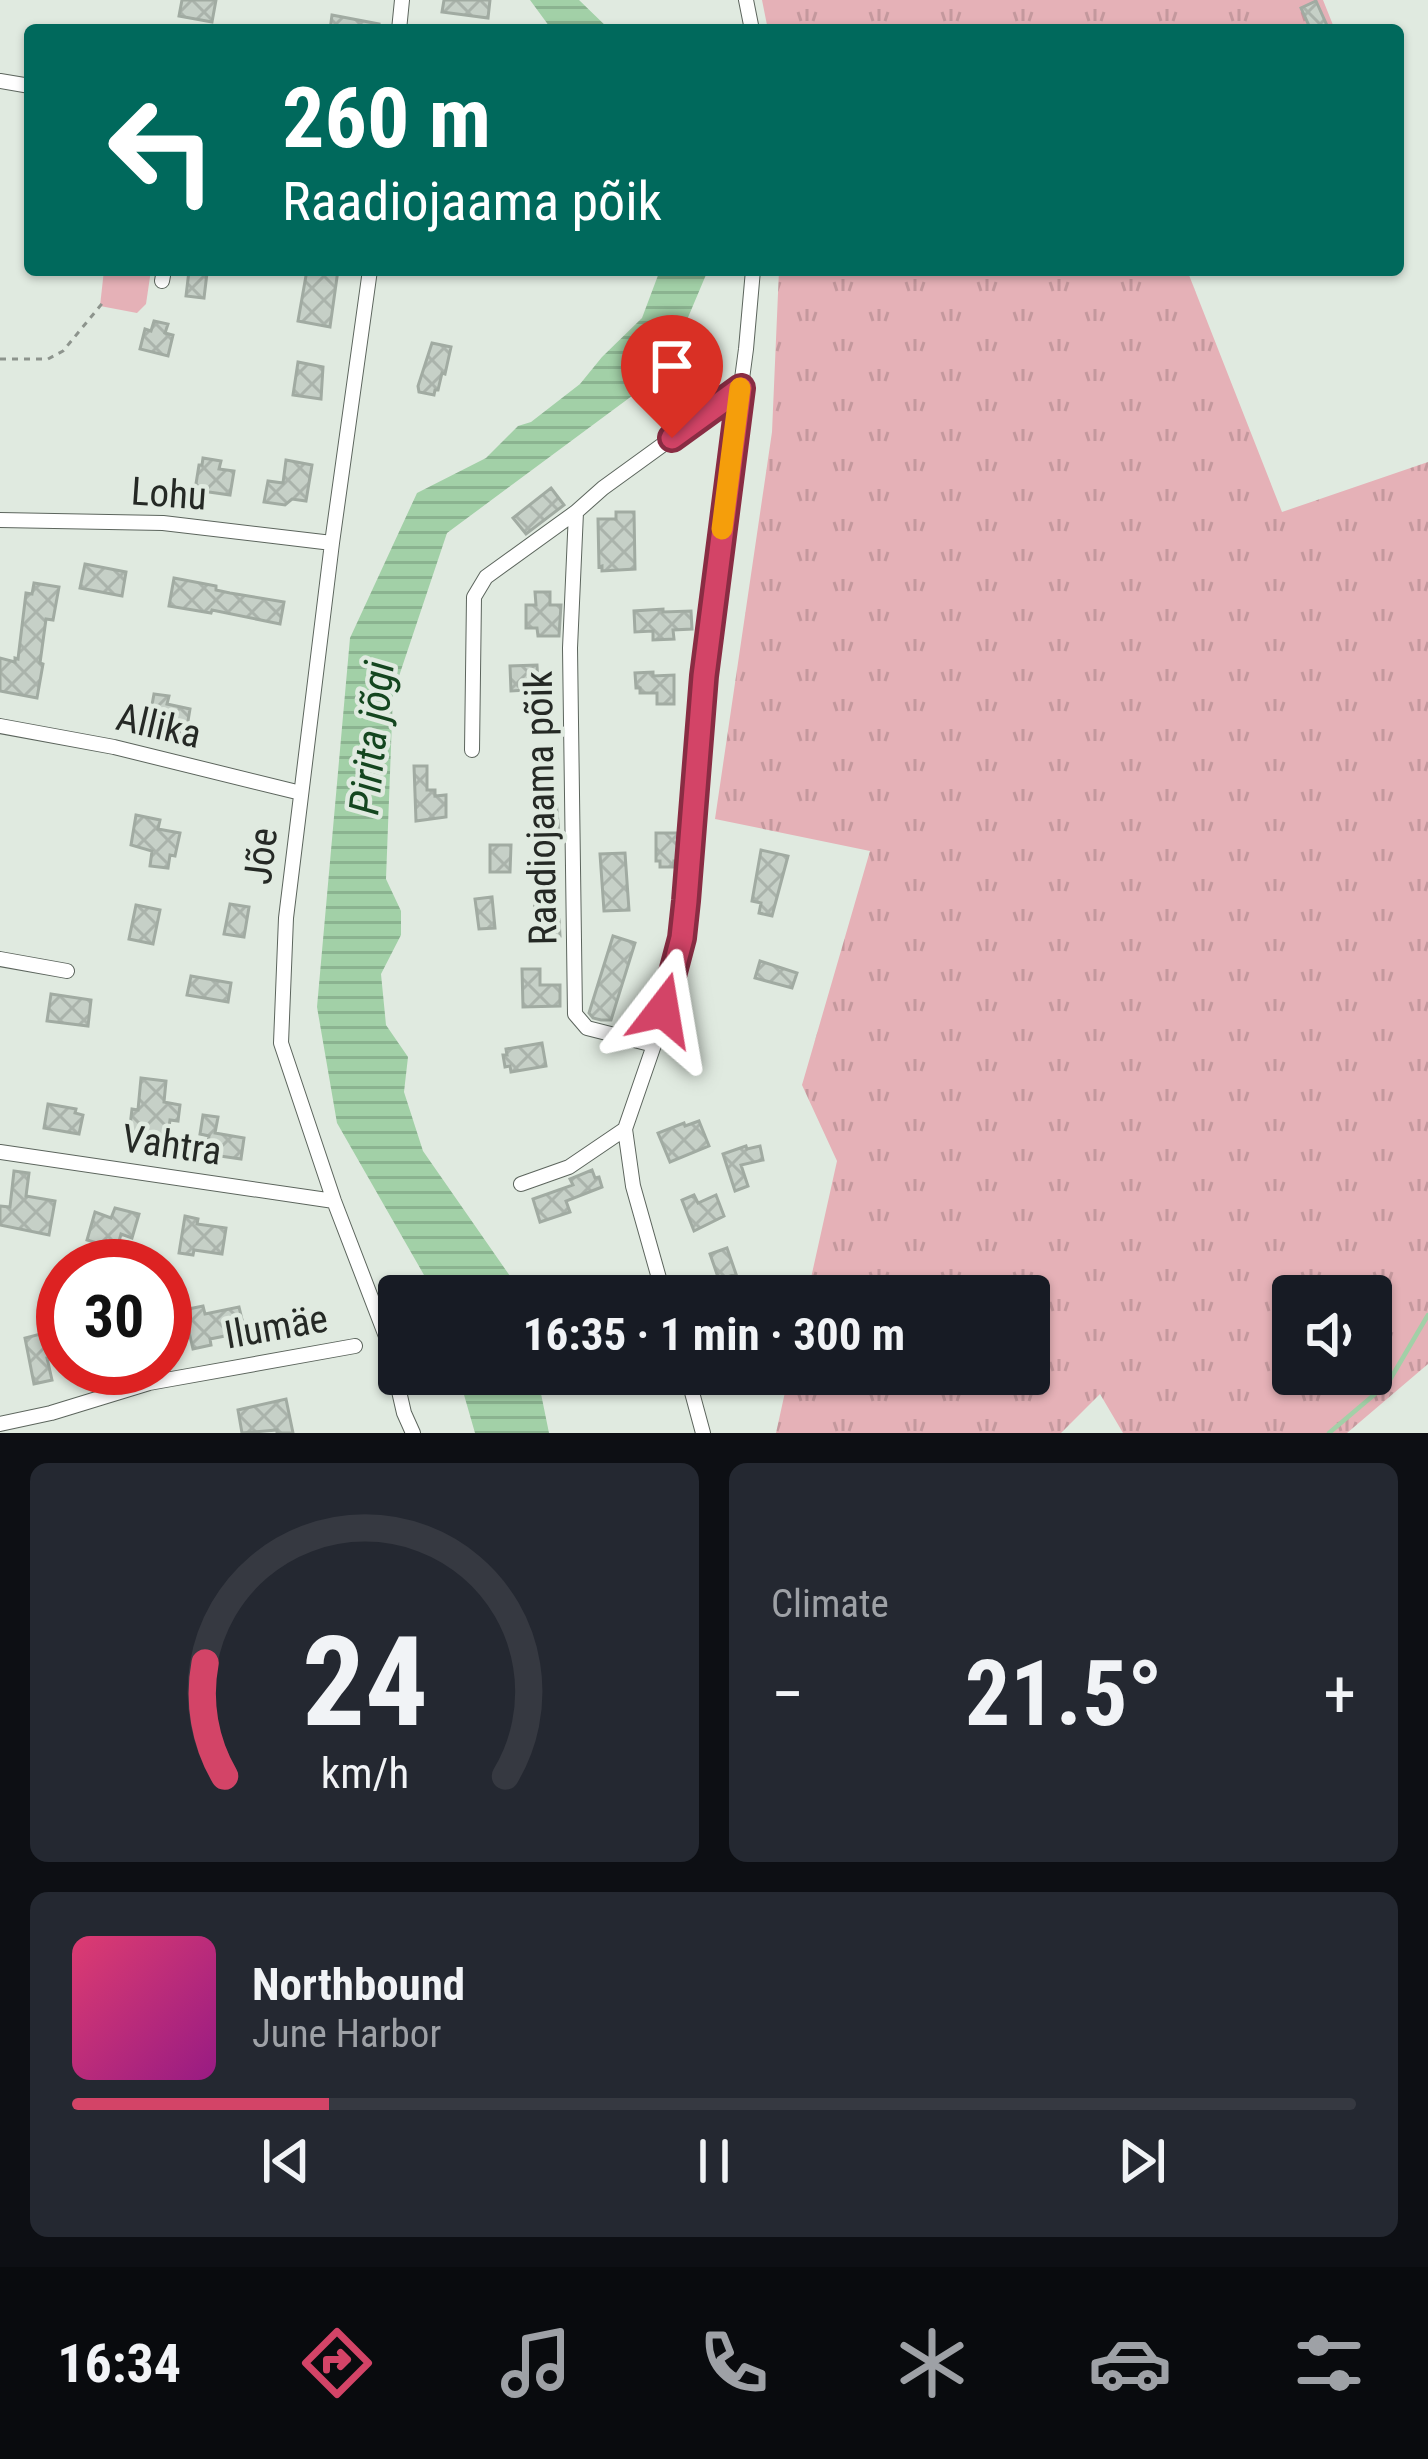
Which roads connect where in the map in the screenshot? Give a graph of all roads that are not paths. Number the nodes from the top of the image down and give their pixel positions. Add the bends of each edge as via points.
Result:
1 (369, 276) edge
2 (752, 276) edge
3 (741, 388) junction
4 (576, 512) junction
5 (0, 520) edge
6 (332, 543) junction
7 (0, 726) edge
8 (472, 750) dead end
9 (301, 793) junction
10 (0, 959) edge
11 (67, 971) dead end
12 (654, 1045) junction
13 (626, 1129) junction
14 (0, 1152) edge
15 (521, 1184) dead end
16 (334, 1201) junction
17 (658, 1275) edge
18 (355, 1346) dead end
19 (693, 1395) edge
20 (0, 1424) edge
21 (413, 1433) edge
22 (703, 1433) edge

1 - 6 street, Jõe
2 - 3 street
3 - 4 street, Raadiojaama põik
3 - 12 street via 705,662 682,938
4 - 8 street, Raadiojaama põik via 486,577 474,597
4 - 12 street, Raadiojaama põik via 575,1014 587,1028
5 - 6 street, Lohu via 164,523
6 - 9 street, Jõe
7 - 9 street, Allika
9 - 16 street, Jõe via 281,1043
10 - 11 street
12 - 13 street
13 - 15 street via 569,1167
13 - 17 street
14 - 16 street, Vahtra
16 - 21 street, Jõe
18 - 20 street, Ilumäe via 149,1383
19 - 22 street

